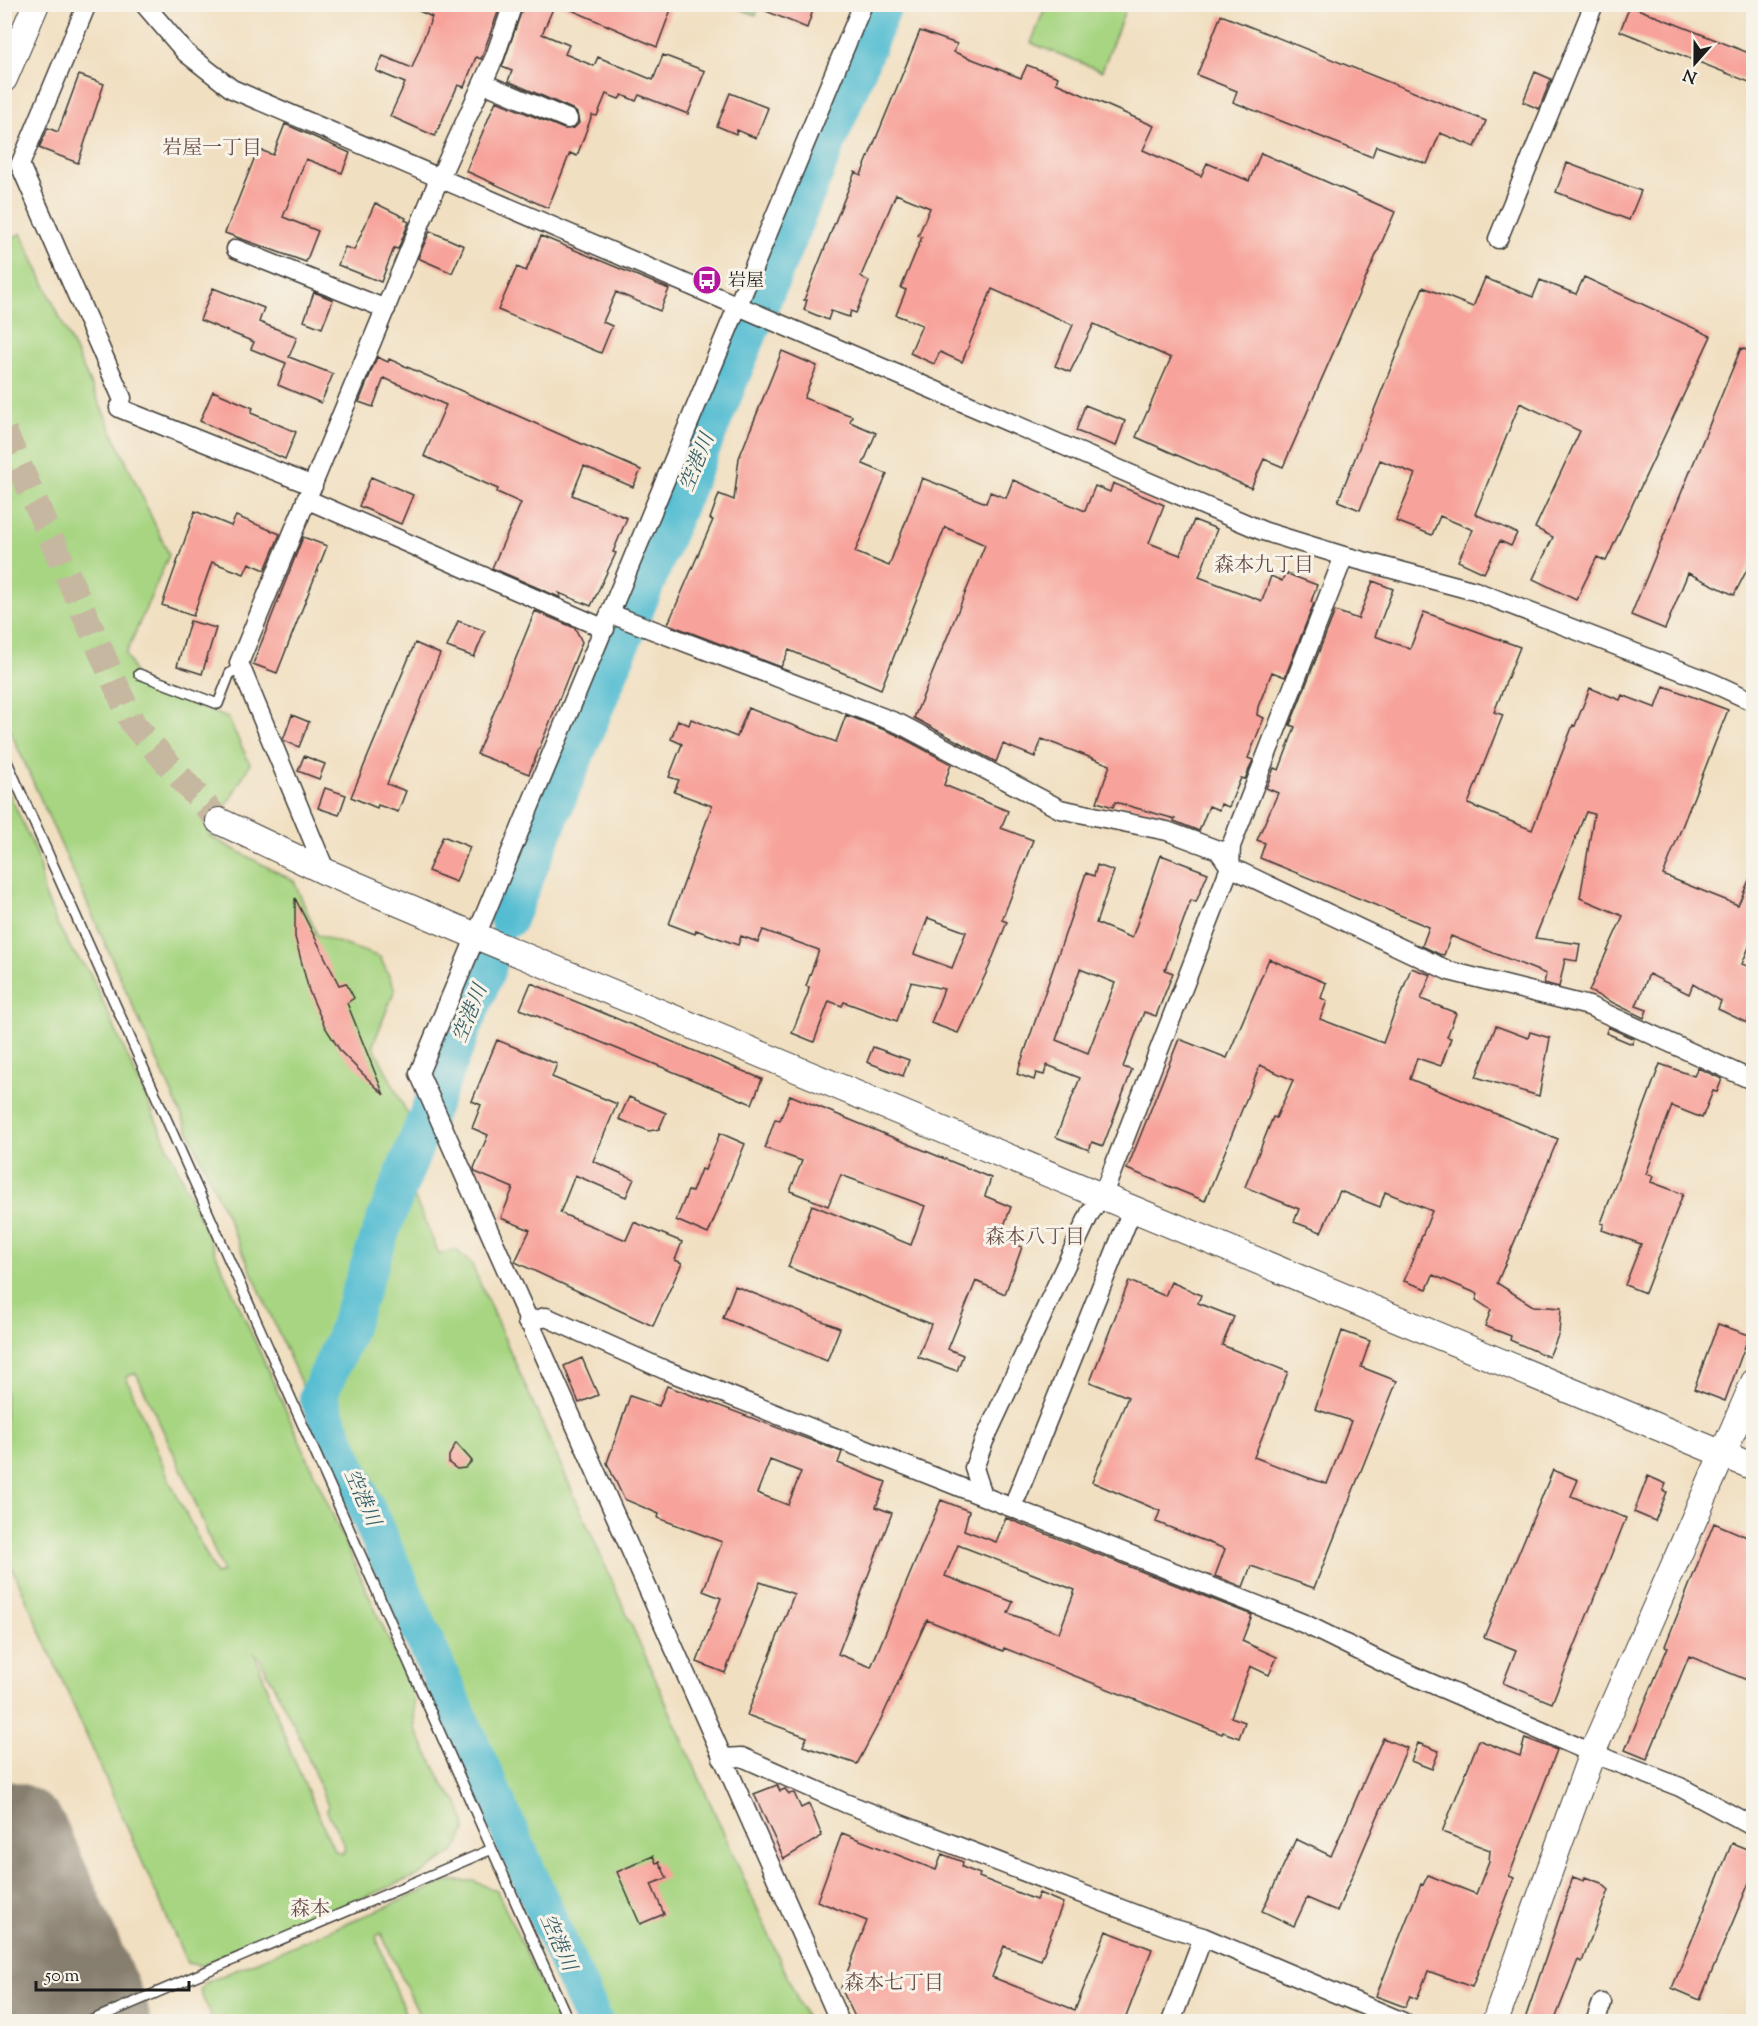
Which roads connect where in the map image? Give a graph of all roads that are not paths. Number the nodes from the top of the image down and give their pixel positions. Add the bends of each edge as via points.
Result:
1 (36, 4) edge
2 (87, 4) edge
3 (144, 4) edge
4 (513, 4) edge
5 (863, 4) edge
6 (1594, 4) edge
7 (4, 79) edge
8 (483, 83) junction
9 (568, 119) dead end
10 (441, 180) junction
11 (1498, 239) dead end
12 (236, 249) dead end
13 (743, 308) junction
14 (386, 309) junction
15 (309, 492) junction
16 (1344, 556) junction
17 (612, 620) junction
18 (241, 668) junction
19 (139, 674) dead end
20 (1754, 702) edge
21 (4, 755) edge
22 (219, 821) tunnel mouth
23 (1230, 867) junction
24 (326, 872) junction
25 (476, 936) junction
26 (1754, 1081) edge
27 (1102, 1197) junction
28 (1132, 1210) junction
29 (527, 1322) junction
30 (1754, 1382) edge
31 (1722, 1456) junction
32 (1754, 1467) edge
33 (983, 1495) junction
34 (1017, 1496) dead end
35 (1592, 1753) junction
36 (722, 1758) junction
37 (1754, 1827) edge
38 (492, 1849) junction
39 (1203, 1937) junction
40 (1602, 2003) dead end
41 (88, 2022) edge
42 (568, 2022) edge
43 (840, 2022) edge
44 (1170, 2022) edge
45 (1403, 2022) edge
46 (1495, 2022) edge
47 (1595, 2022) edge

1 - 7 street
2 - 15 street via 20,165 120,403
3 - 10 street via 186,53 232,89
4 - 8 street
5 - 13 street
6 - 11 street
8 - 9 street
8 - 10 street
10 - 13 street
10 - 14 street
12 - 14 street
13 - 16 street via 1263,531
13 - 17 street
14 - 15 street
15 - 17 street
15 - 18 street via 239,663
16 - 20 street via 1475,591
16 - 23 street via 1231,846
17 - 23 street via 650,629 900,724 1060,809 1167,831 1218,850
17 - 25 street
18 - 19 lane via 230,673 218,704
18 - 24 street
21 - 38 lane
22 - 24 street
23 - 26 street via 1449,971 1589,1006
23 - 27 street
24 - 25 street
25 - 27 street
25 - 29 street via 419,1073
27 - 28 street
27 - 33 street via 1090,1213 984,1441 974,1468
28 - 31 street
28 - 34 street
29 - 33 street via 546,1317 665,1370
29 - 36 street
30 - 31 street
31 - 32 street
31 - 35 street
33 - 35 street via 1305,1624 1384,1663
35 - 37 street via 1680,1787
35 - 46 street
36 - 39 street via 742,1757 845,1803
36 - 43 street
38 - 41 lane
38 - 42 lane
39 - 44 street
39 - 45 street
40 - 47 street

